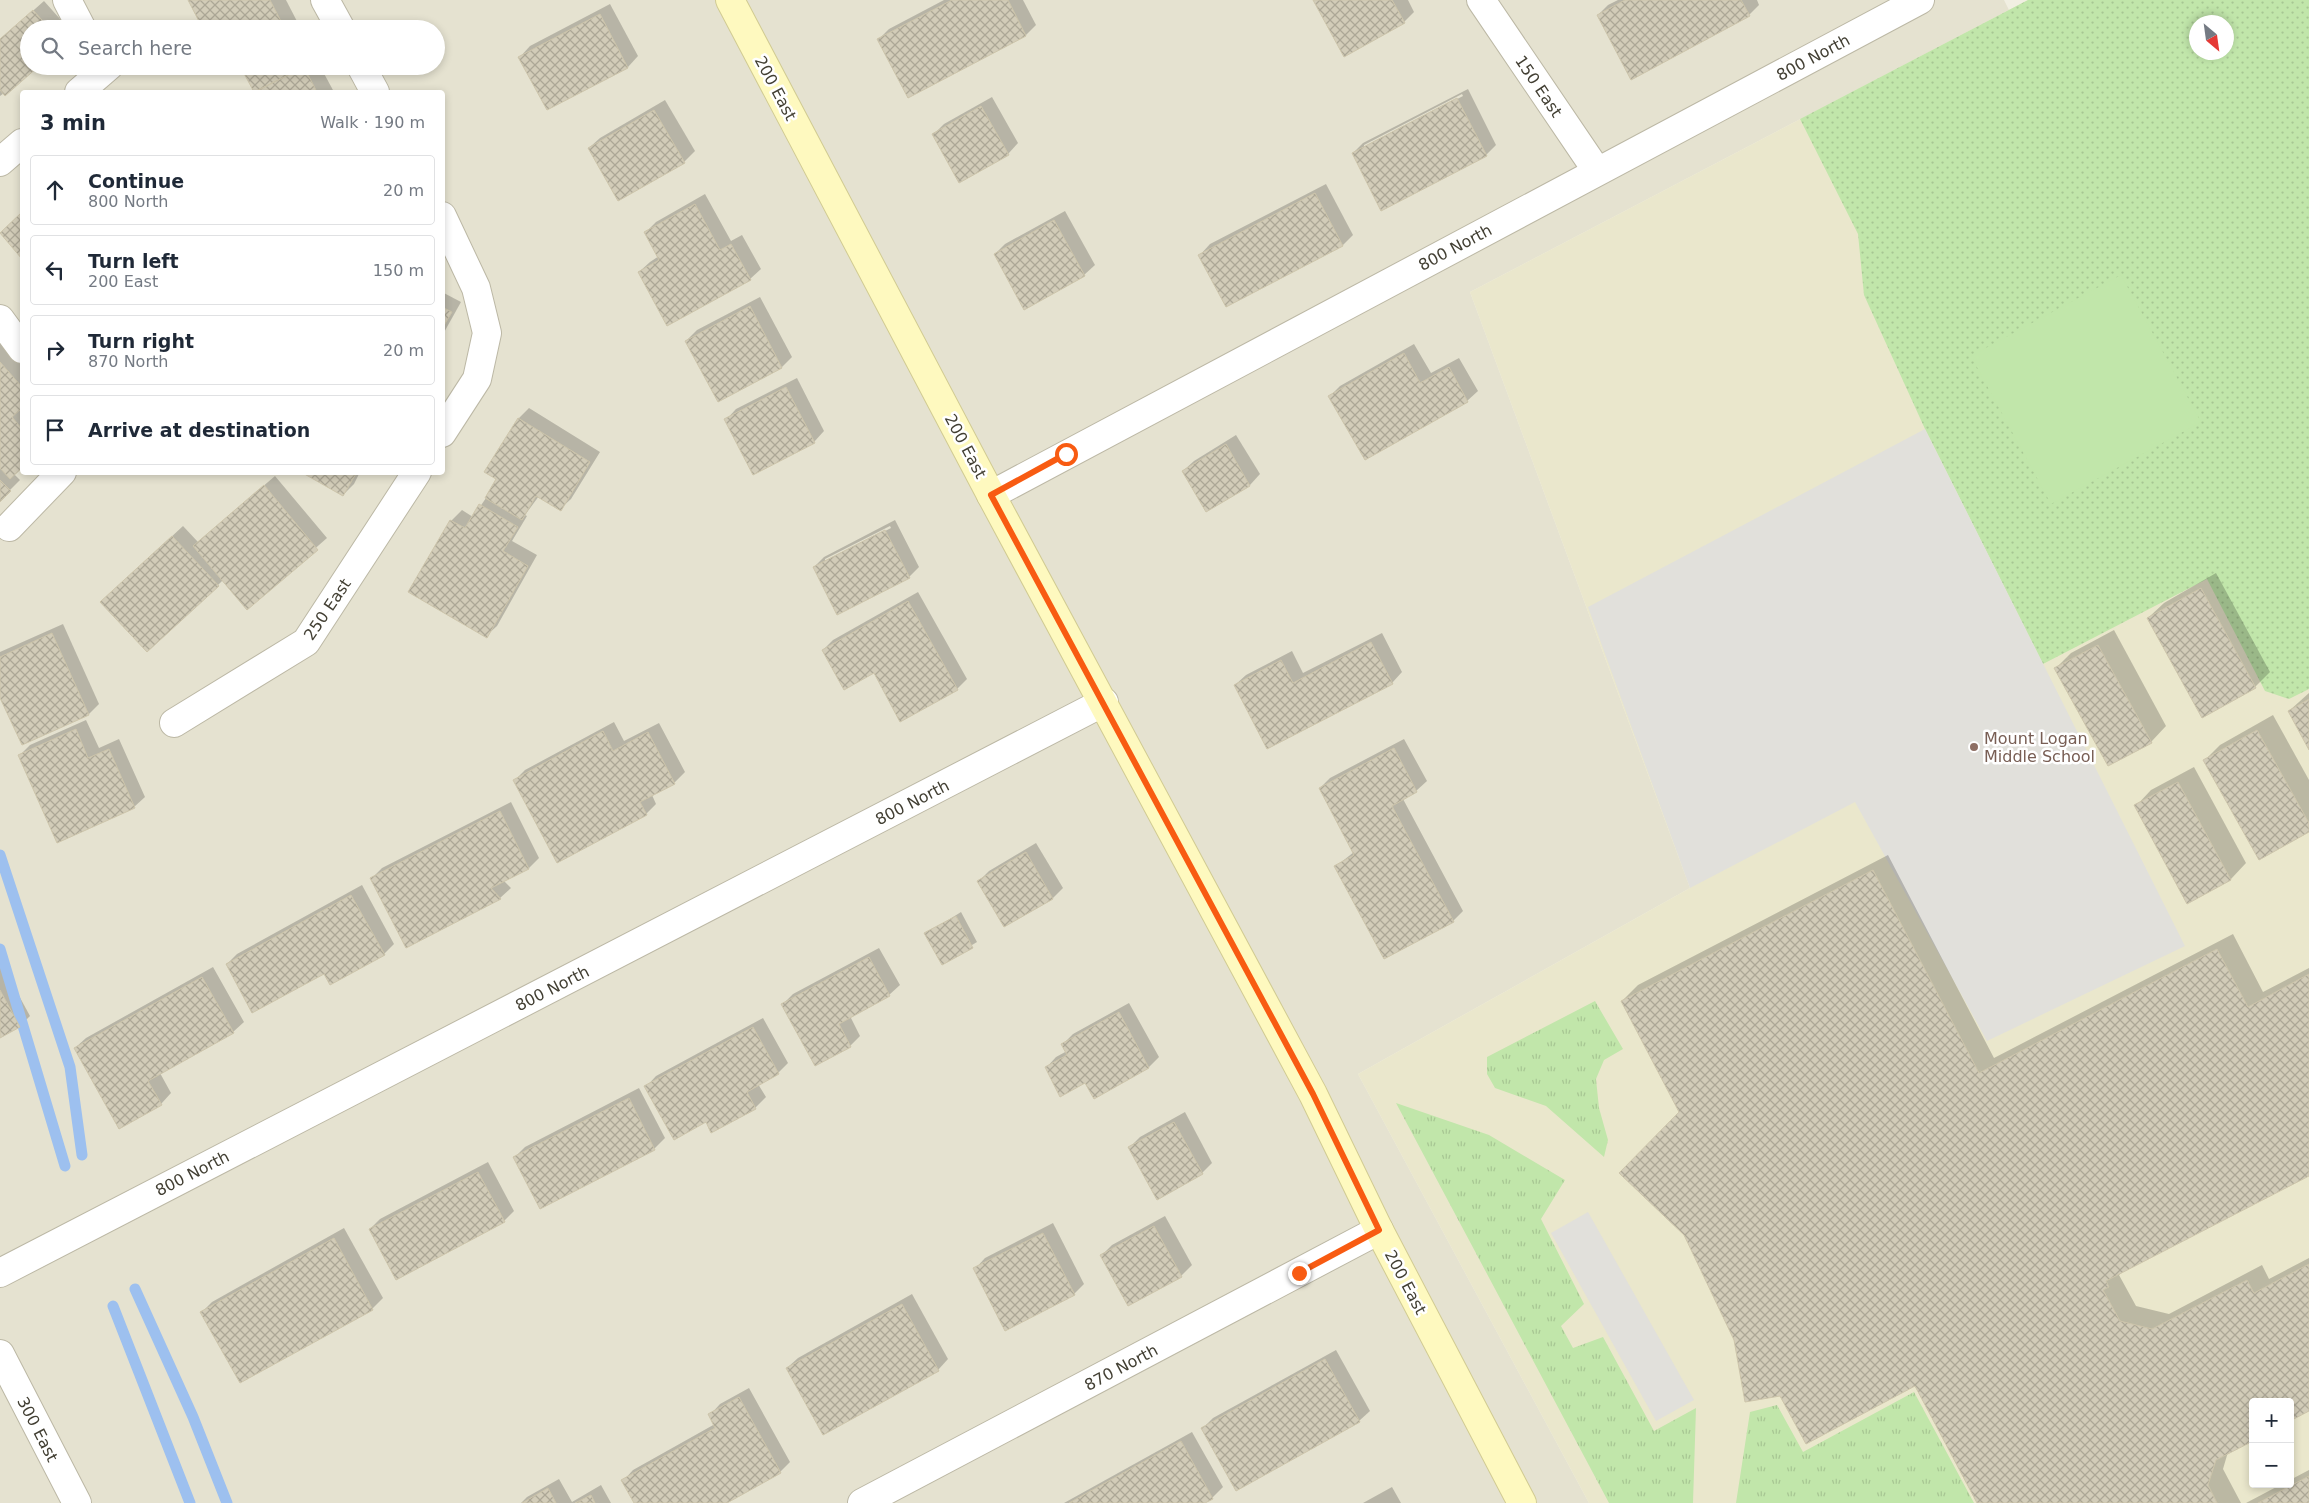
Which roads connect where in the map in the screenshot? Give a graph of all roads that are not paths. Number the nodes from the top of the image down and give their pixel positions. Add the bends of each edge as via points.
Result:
1 (67, 0) edge
2 (325, 0) edge
3 (730, 0) edge
4 (1481, 0) edge
5 (1920, 0) edge
6 (77, 20) edge
7 (336, 20) edge
8 (97, 75) edge
9 (366, 75) edge
10 (81, 90) edge
11 (374, 90) edge
12 (20, 144) edge
13 (0, 162) edge
14 (1597, 171) junction
15 (445, 222) edge
16 (0, 319) edge
17 (20, 346) edge
18 (445, 428) edge
19 (59, 475) edge
20 (414, 475) edge
21 (991, 495) junction
22 (9, 527) dead end
23 (1104, 702) junction
24 (174, 723) dead end
25 (1379, 1230) junction
26 (0, 1273) edge
27 (0, 1354) edge
28 (77, 1503) edge
29 (862, 1503) edge
30 (1522, 1503) edge

1 - 6 street
2 - 7 street
3 - 21 main road, 200 East
4 - 14 street, 150 East
5 - 14 street, 800 North
8 - 10 street
9 - 11 street
12 - 13 street
14 - 21 street, 800 North
15 - 18 street via 476,288 487,333 478,379
16 - 17 street
19 - 22 street
20 - 24 street, 250 East via 306,642
21 - 23 main road, 200 East
23 - 25 main road, 200 East via 1313,1094
23 - 26 street, 800 North
25 - 29 street, 870 North
25 - 30 main road, 200 East
27 - 28 street, 300 East

